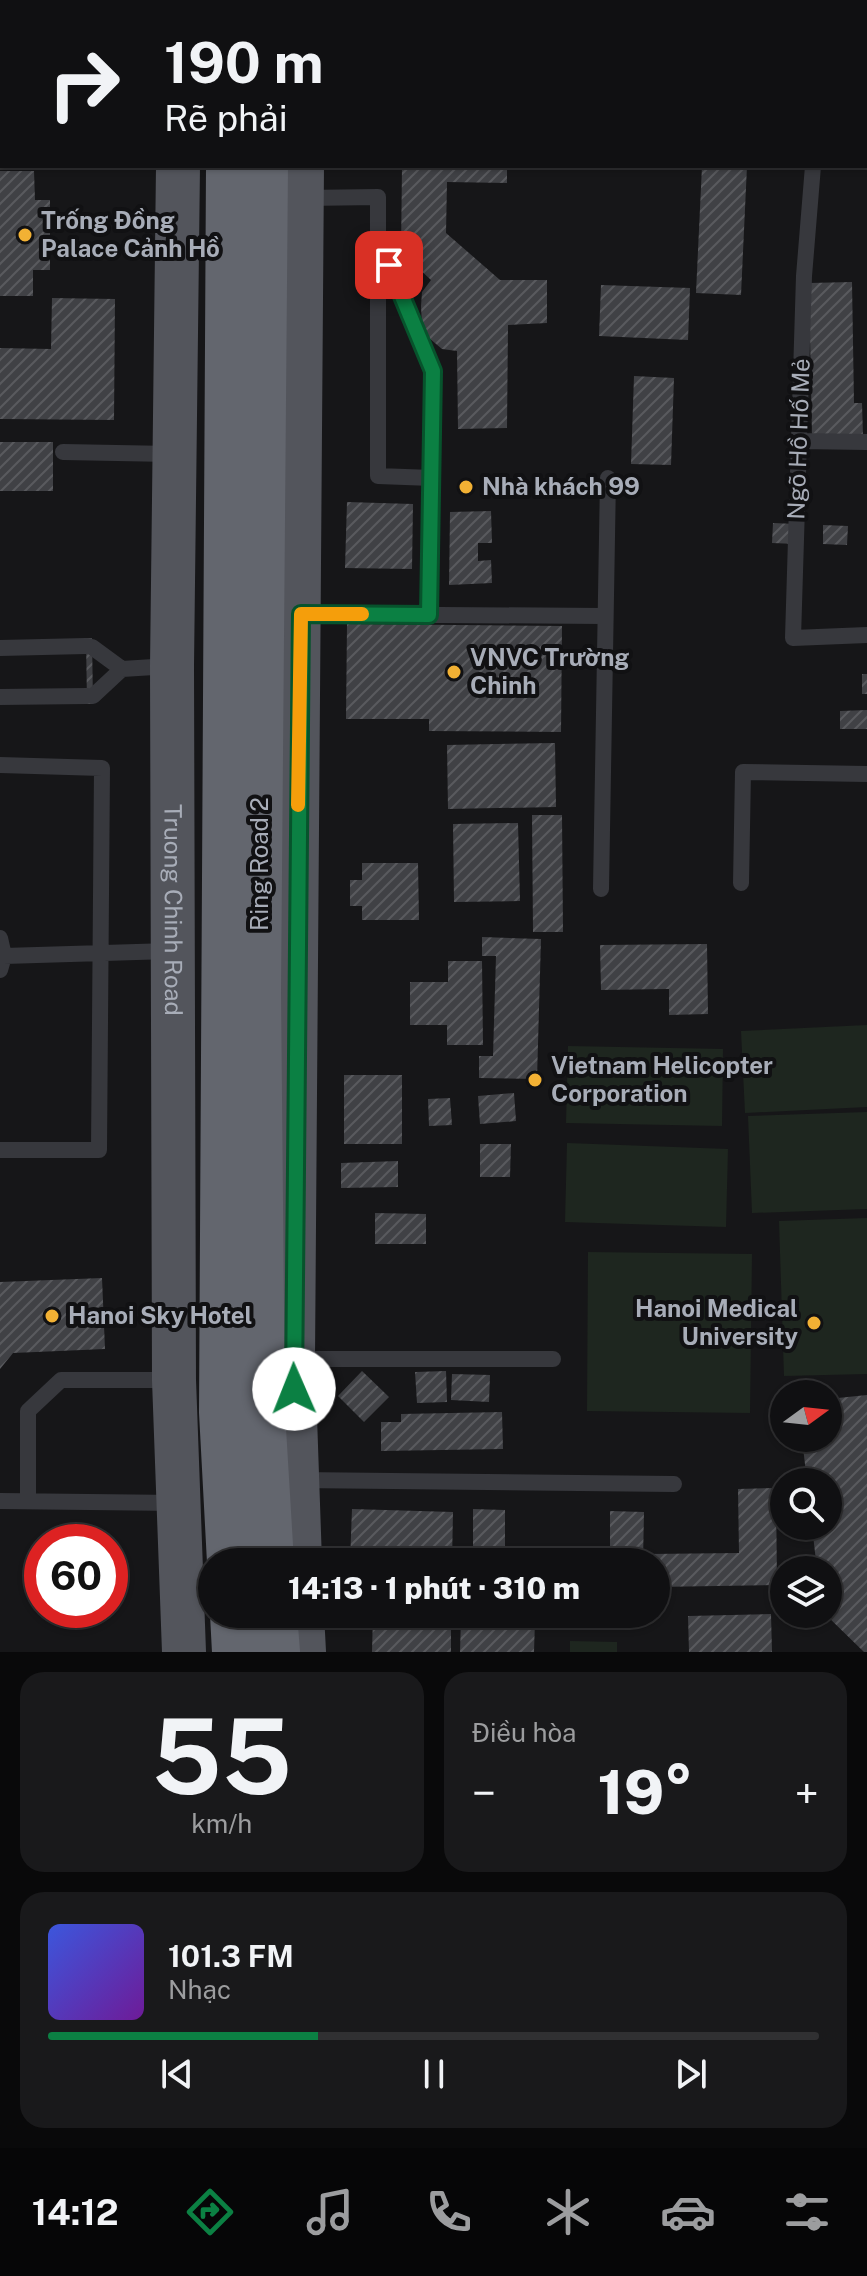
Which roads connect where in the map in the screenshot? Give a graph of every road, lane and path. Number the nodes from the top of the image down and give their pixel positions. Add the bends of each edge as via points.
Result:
1 (175, 168) edge
2 (228, 168) edge
3 (266, 168) edge
4 (813, 168) edge
5 (302, 182) edge
6 (378, 238) junction
7 (799, 441) junction
8 (867, 442) edge
9 (63, 452) dead end
10 (177, 454) junction
11 (432, 478) junction
12 (608, 478) dead end
13 (301, 614) junction
14 (429, 615) junction
15 (603, 616) junction
16 (867, 635) edge
17 (0, 648) edge
18 (300, 664) junction
19 (172, 666) junction
20 (122, 669) junction
21 (0, 697) edge
22 (0, 765) edge
23 (867, 774) edge
24 (741, 883) dead end
25 (601, 889) dead end
26 (0, 938) edge
27 (173, 950) junction
28 (100, 952) junction
29 (2, 963) edge
30 (0, 1150) edge
31 (293, 1359) junction
32 (553, 1359) dead end
33 (174, 1380) junction
34 (296, 1480) junction
35 (674, 1484) dead end
36 (0, 1501) edge
37 (28, 1501) junction
38 (178, 1503) junction
39 (228, 1548) edge
40 (271, 1548) edge
41 (299, 1548) edge
42 (233, 1628) edge
43 (276, 1628) edge
44 (303, 1628) edge
45 (184, 1652) edge
46 (234, 1652) edge
47 (278, 1652) edge
48 (304, 1652) edge

1 - 10 main road, Truong Chinh Road
2 - 39 highway, Ring Road 2 via 221,1412
3 - 40 highway, Ring Road 2 via 259,991 263,1412
4 - 7 lane, Ngõ Hồ Hố Mẻ
5 - 6 lane via 378,197
5 - 13 main road
6 - 11 lane via 433,371
6 - 11 lane via 378,476
7 - 8 lane
7 - 16 lane, Ngõ Hồ Hố Mẻ via 793,638
9 - 10 lane
10 - 19 main road, Truong Chinh Road
11 - 14 lane
12 - 15 lane
13 - 14 lane
13 - 18 main road
14 - 15 lane
15 - 25 lane
17 - 20 lane via 89,646
18 - 19 main road
18 - 31 main road
19 - 20 lane
19 - 27 main road, Truong Chinh Road
20 - 21 lane via 90,696
22 - 28 lane via 102,768
23 - 24 lane via 743,772
26 - 29 lane
27 - 28 lane
27 - 33 main road, Truong Chinh Road
28 - 29 lane
28 - 30 lane via 99,1150
31 - 32 lane
31 - 34 main road
33 - 37 lane via 61,1380 28,1411
33 - 38 main road, Truong Chinh Road
34 - 35 lane
34 - 41 main road
36 - 37 lane
37 - 38 lane
38 - 45 main road, Truong Chinh Road
42 - 46 highway
43 - 47 highway
44 - 48 main road

